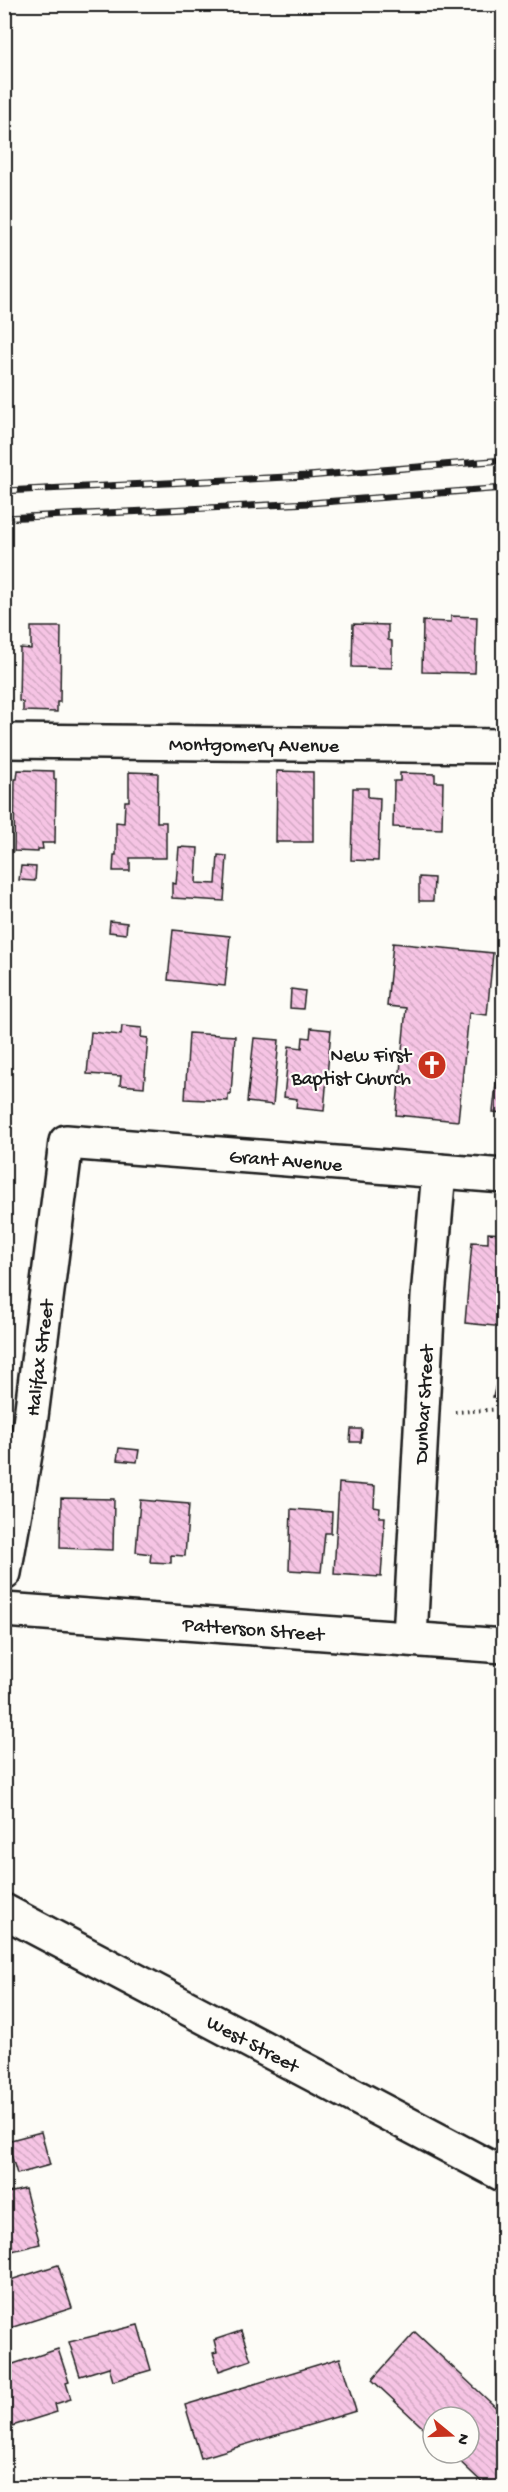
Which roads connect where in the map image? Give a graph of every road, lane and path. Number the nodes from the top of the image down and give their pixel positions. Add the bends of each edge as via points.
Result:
1 (4, 741) edge
2 (504, 746) edge
3 (66, 1142) joint
4 (439, 1171) junction
5 (504, 1176) edge
6 (504, 1409) edge
7 (422, 1419) junction
8 (4, 1573) edge
9 (4, 1610) edge
10 (410, 1638) junction
11 (504, 1646) edge
12 (4, 1911) edge
13 (504, 2175) edge

1 - 2 street, Montgomery Avenue
3 - 4 street, Grant Avenue
3 - 8 street, Halifax Street via 29,1432
4 - 5 street, Grant Avenue
4 - 7 street, Dunbar Street
6 - 7 path via 466,1410
7 - 10 street, Dunbar Street
9 - 10 street, Patterson Street
10 - 11 street, Patterson Street
12 - 13 street, West Street

